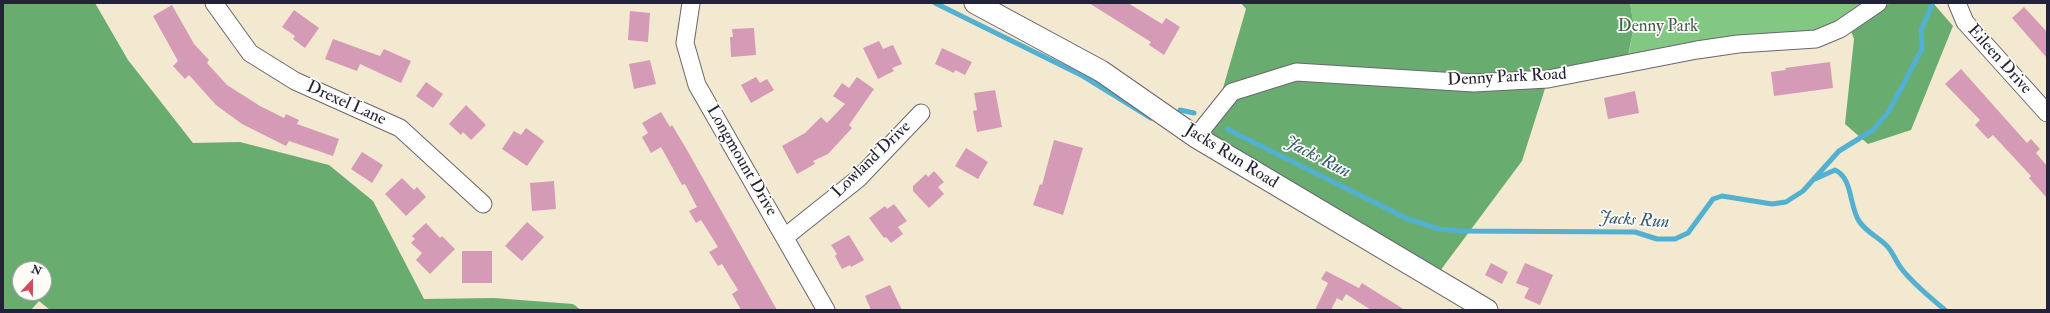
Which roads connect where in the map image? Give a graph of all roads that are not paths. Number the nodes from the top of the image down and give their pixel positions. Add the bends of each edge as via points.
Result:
1 (214, 3) edge
2 (691, 3) edge
3 (975, 3) edge
4 (1878, 3) edge
5 (1957, 3) edge
6 (921, 113) dead end
7 (2047, 113) edge
8 (1196, 137) junction
9 (483, 204) dead end
10 (785, 236) junction
11 (826, 310) edge
12 (1488, 310) edge

1 - 9 street, Drexel Lane via 250,53 295,81 400,128
2 - 10 street, Longmount Drive via 685,43 697,85
3 - 8 street, Jacks Run Road via 1101,71
4 - 8 street, Denny Park Road via 1840,29 1816,39 1718,48 1548,79 1474,83 1296,72 1232,92
5 - 7 street, Eileen Drive via 1965,22
6 - 10 street, Lowland Drive via 859,178
8 - 12 street, Jacks Run Road
10 - 11 street, Longmount Drive

